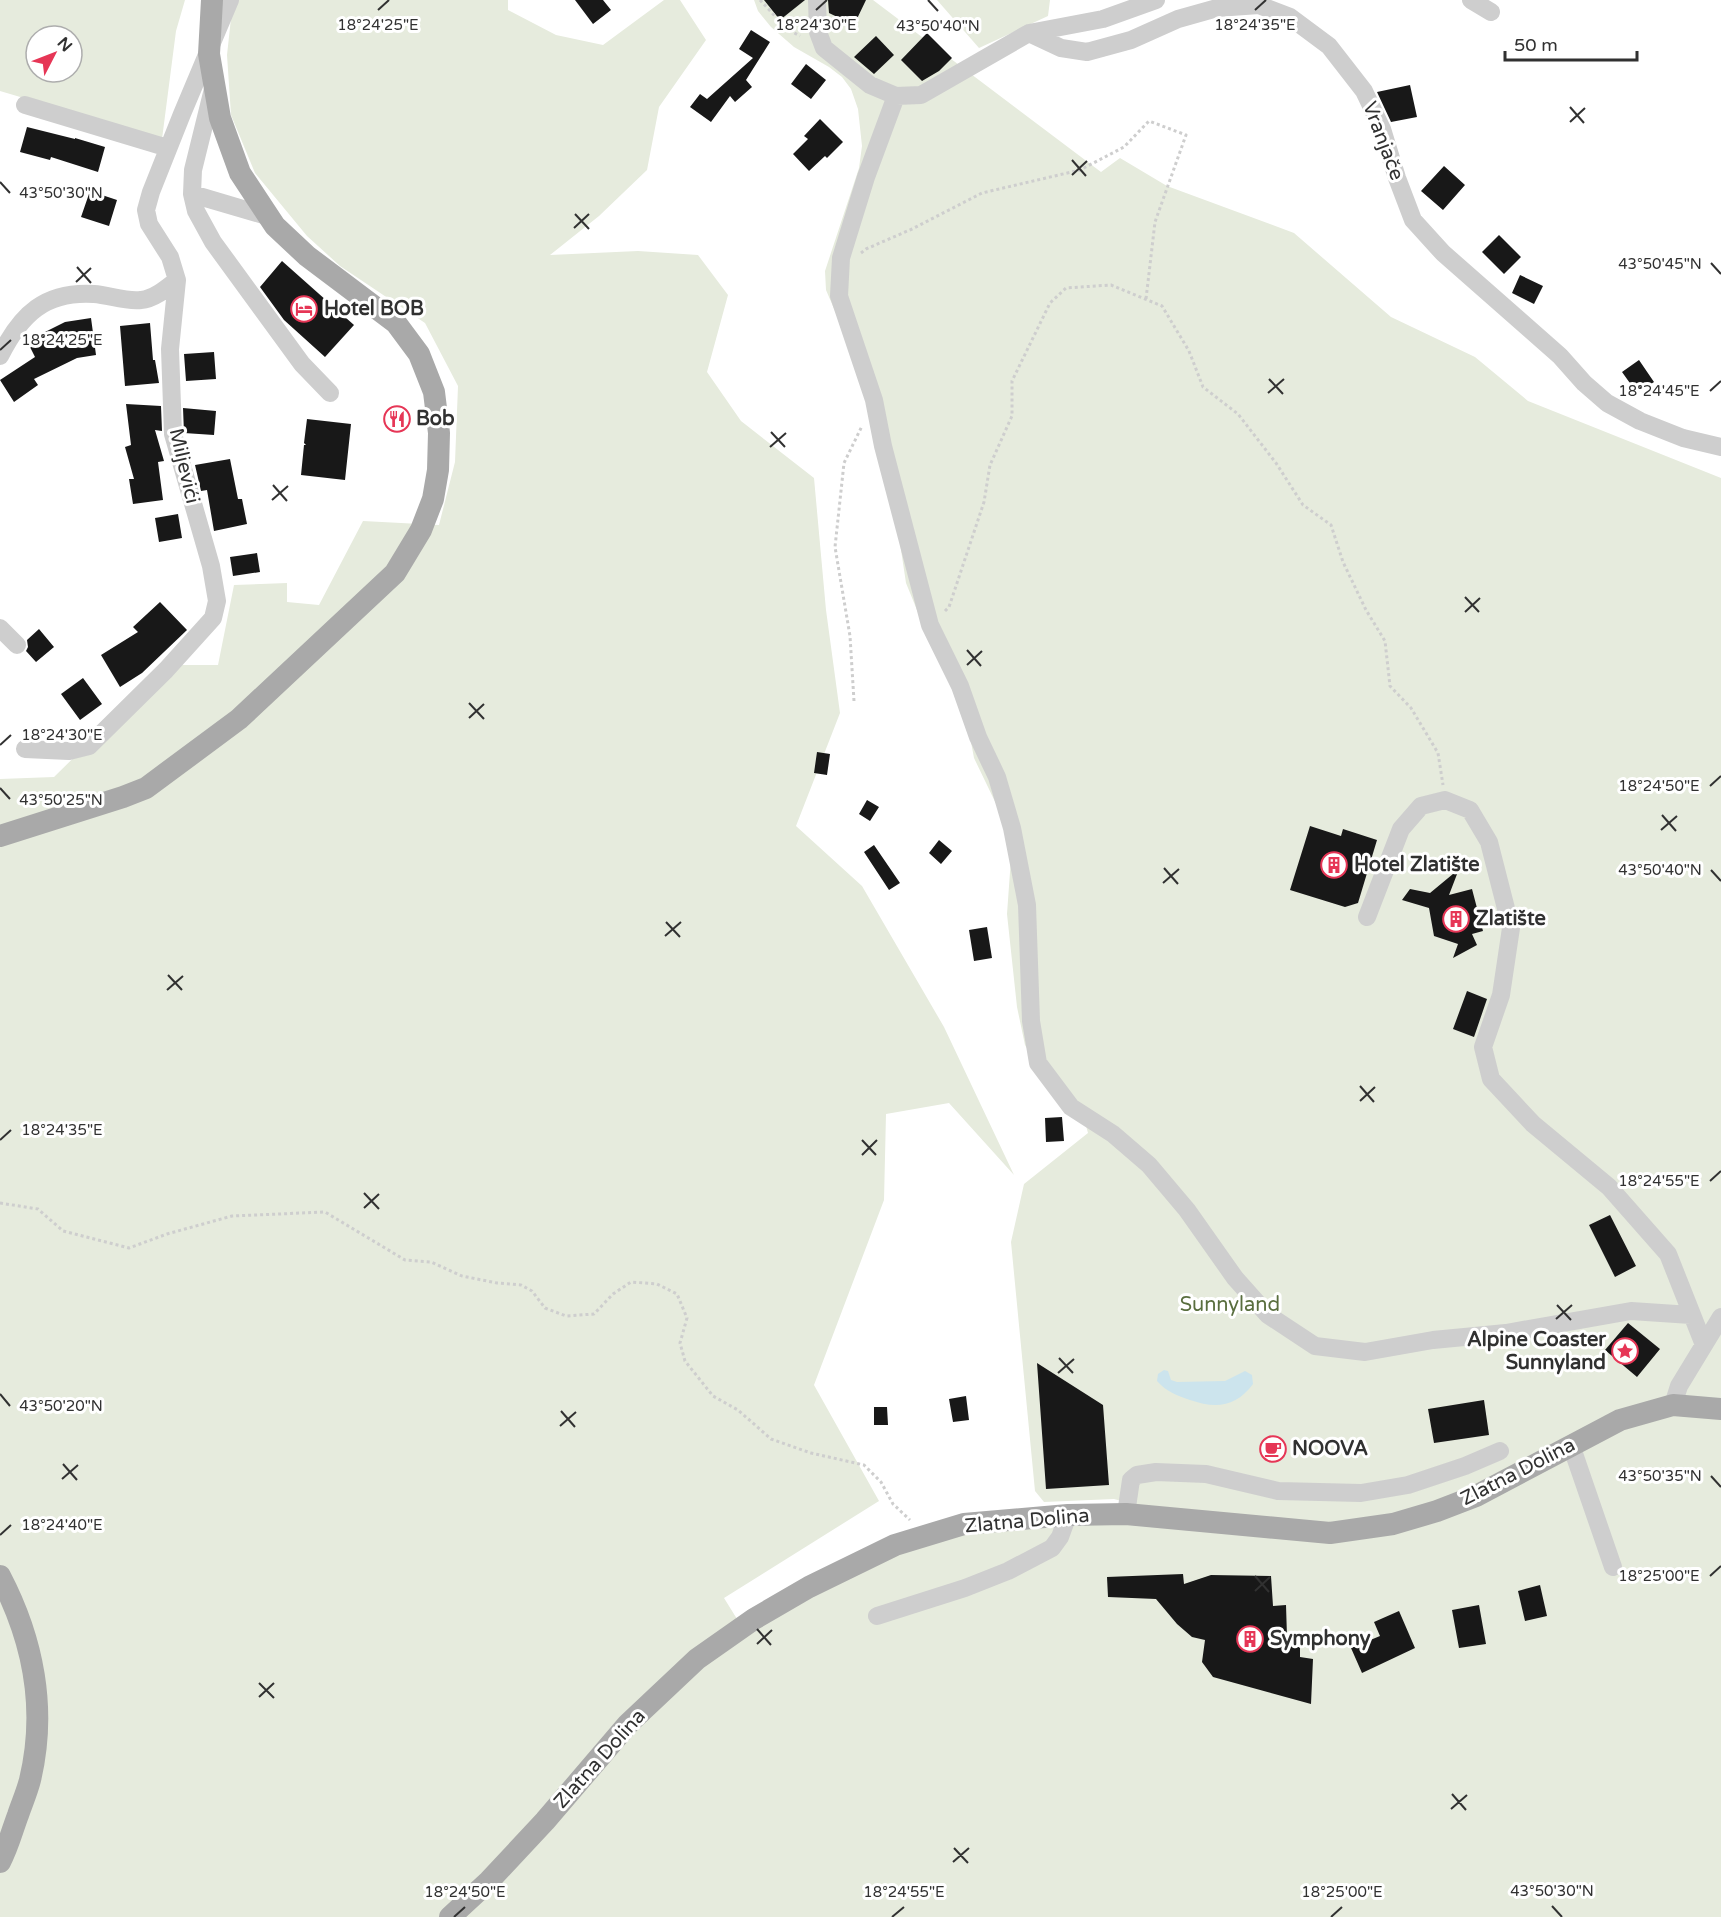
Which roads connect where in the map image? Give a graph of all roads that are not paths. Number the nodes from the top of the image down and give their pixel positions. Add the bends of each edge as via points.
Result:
1 (212, 0) edge
2 (230, 0) edge
3 (817, 0) edge
4 (1155, 0) edge
5 (1471, 0) edge
6 (1491, 12) dead end
7 (1029, 33) junction
8 (208, 54) junction
9 (214, 85) junction
10 (896, 96) junction
11 (25, 105) dead end
12 (168, 148) junction
13 (192, 194) junction
14 (267, 216) junction
15 (177, 280) junction
16 (0, 356) edge
17 (330, 393) dead end
18 (1721, 447) edge
19 (0, 628) edge
20 (17, 645) dead end
21 (25, 750) dead end
22 (0, 836) edge
23 (1367, 917) dead end
24 (1691, 1315) junction
25 (1721, 1317) edge
26 (1704, 1345) junction
27 (1673, 1405) junction
28 (1721, 1409) edge
29 (1571, 1445) junction
30 (1500, 1451) dead end
31 (1126, 1514) junction
32 (1068, 1515) junction
33 (1613, 1567) dead end
34 (0, 1576) edge
35 (877, 1616) dead end
36 (0, 1862) edge
37 (450, 1917) edge

1 - 8 main road
2 - 8 street
3 - 10 street via 818,32 824,48 870,85
4 - 7 street via 1103,19
5 - 6 street
7 - 10 street via 921,95
7 - 18 street, Vranjače via 1061,48 1087,52 1217,8 1258,5 1290,17 1329,46 1364,91 1382,129 1413,220 1443,253 1607,403 1672,434
8 - 9 main road
8 - 12 street
9 - 13 street via 195,159
9 - 14 main road via 220,118 240,173
10 - 24 street via 841,258 839,296 874,400 930,625 997,777 1012,828 1027,906 1031,1021 1038,1063 1071,1107 1149,1165 1268,1316 1316,1346 1365,1352 1630,1311
11 - 12 street
12 - 15 street via 146,210 148,224 170,257
13 - 14 street
13 - 17 street via 199,220 209,236 302,364
14 - 22 main road via 308,256 396,323 419,354 434,392 439,433 433,499 422,530 395,573 376,592 239,719 170,772 123,797
15 - 16 street via 162,293 142,301 93,294 47,300 10,337
15 - 21 street, Miljevići via 170,348 173,434 211,566 217,601 213,618 88,746 69,751
19 - 20 street
23 - 24 street via 1401,829 1421,806 1445,800 1470,810 1489,842 1511,928 1501,995 1483,1047 1491,1079 1533,1124 1609,1187 1668,1254
24 - 26 street
25 - 26 street
26 - 27 street via 1679,1386
27 - 28 main road, Zlatna Dolina
27 - 29 main road, Zlatna Dolina via 1620,1420
29 - 31 main road, Zlatna Dolina via 1476,1496 1394,1524 1330,1533
29 - 33 street
30 - 31 street via 1408,1485 1361,1493 1278,1491 1206,1474 1137,1474 1131,1480
31 - 32 main road, Zlatna Dolina
32 - 35 street via 1052,1548 965,1588
32 - 37 main road, Zlatna Dolina via 964,1524 895,1545 754,1619 697,1659 628,1724 545,1821
34 - 36 main road via 17,1609 30,1652 37,1706 30,1780

